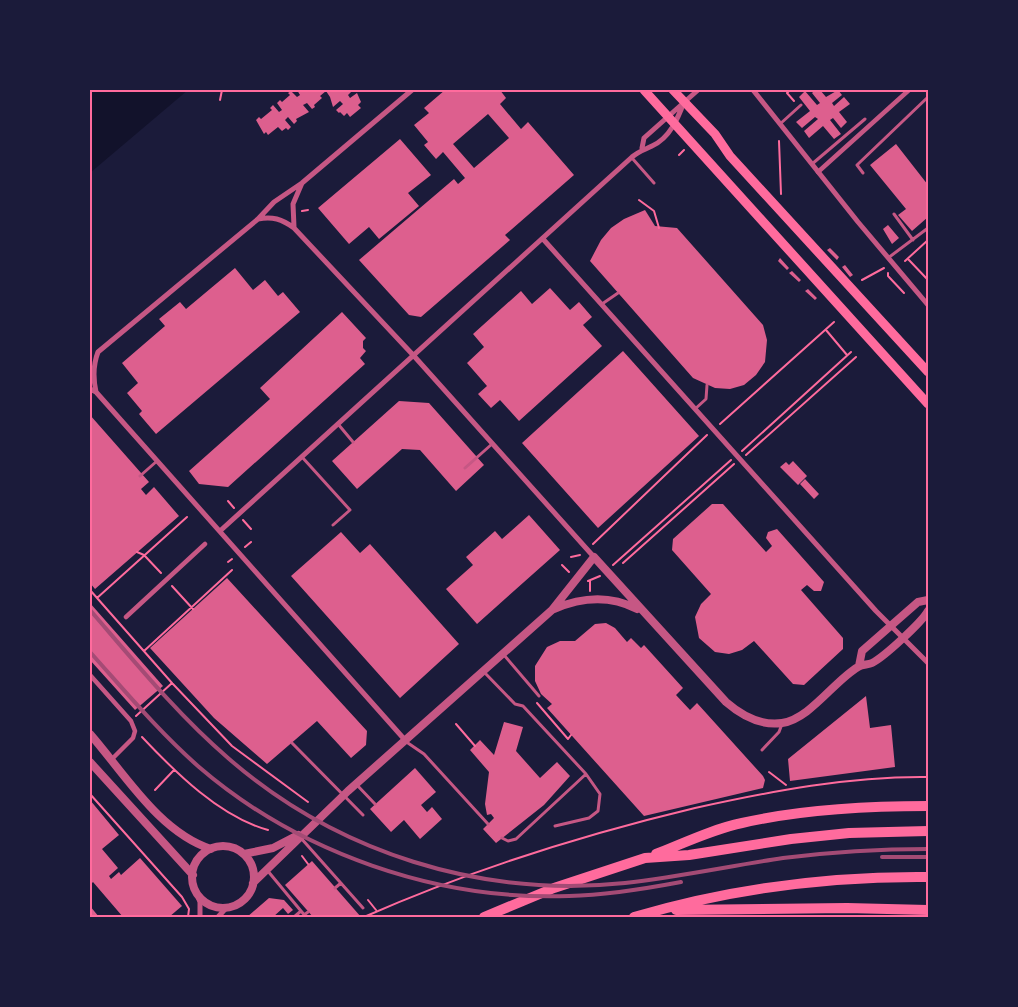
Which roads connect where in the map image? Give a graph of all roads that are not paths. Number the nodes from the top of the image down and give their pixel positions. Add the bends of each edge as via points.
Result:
1 (412, 90) edge
2 (644, 90) edge
3 (673, 90) edge
4 (698, 90) edge
5 (753, 90) edge
6 (909, 90) edge
7 (928, 97) edge
8 (684, 102) junction
9 (801, 105) dead end
10 (667, 116) junction
11 (865, 120) dead end
12 (780, 124) junction
13 (675, 126) junction
14 (642, 148) junction
15 (632, 157) junction
16 (812, 164) junction
17 (818, 172) junction
18 (863, 173) dead end
19 (302, 183) junction
20 (654, 183) dead end
21 (894, 214) dead end
22 (258, 219) junction
23 (294, 228) junction
24 (928, 228) edge
25 (543, 239) junction
26 (912, 240) junction
27 (888, 258) junction
28 (618, 293) dead end
29 (602, 305) junction
30 (928, 305) edge
31 (414, 356) junction
32 (928, 372) edge
33 (707, 386) dead end
34 (90, 389) edge
35 (96, 392) junction
36 (928, 404) edge
37 (695, 409) junction
38 (338, 424) junction
39 (353, 442) dead end
40 (492, 444) junction
41 (302, 457) junction
42 (157, 461) junction
43 (465, 468) dead end
44 (140, 476) dead end
45 (334, 525) dead end
46 (220, 532) junction
47 (205, 544) dead end
48 (594, 558) junction
49 (928, 600) edge
50 (552, 610) junction
51 (641, 610) junction
52 (928, 611) edge
53 (126, 617) dead end
54 (890, 626) junction
55 (902, 638) junction
56 (503, 654) junction
57 (928, 663) edge
58 (859, 666) junction
59 (484, 671) junction
60 (90, 675) edge
61 (539, 696) dead end
62 (782, 723) junction
63 (90, 734) edge
64 (404, 740) junction
65 (292, 743) dead end
66 (762, 750) dead end
67 (112, 759) junction
68 (90, 762) edge
69 (586, 774) junction
70 (356, 784) junction
71 (342, 796) junction
72 (375, 804) dead end
73 (928, 806) edge
74 (363, 815) dead end
75 (488, 824) dead end
76 (555, 826) dead end
77 (310, 828) junction
78 (928, 831) edge
79 (300, 837) junction
80 (502, 838) dead end
81 (211, 849) junction
82 (244, 854) junction
83 (645, 858) junction
84 (267, 870) junction
85 (193, 876) junction
86 (928, 877) edge
87 (253, 883) junction
88 (341, 883) junction
89 (335, 888) dead end
90 (196, 892) junction
91 (227, 908) junction
92 (363, 908) dead end
93 (928, 910) edge
94 (301, 911) junction
95 (308, 912) dead end
96 (647, 913) junction
97 (305, 916) edge
98 (200, 917) edge
99 (218, 917) edge
100 (294, 917) edge
101 (484, 917) edge
102 (634, 917) edge

1 - 19 street
2 - 10 main road
3 - 8 main road
4 - 8 street
5 - 12 street
6 - 17 street
7 - 18 lane via 857,165
8 - 10 street
8 - 13 street
8 - 32 main road
9 - 12 lane
10 - 13 main road
10 - 14 street via 644,138
11 - 16 lane
12 - 16 street
13 - 14 street via 652,146
13 - 36 main road
14 - 15 street
15 - 20 lane
15 - 25 street
16 - 17 street
17 - 27 street
19 - 22 street via 274,202
19 - 23 street via 293,204
21 - 26 lane
22 - 23 street via 272,217
22 - 35 street via 98,352 93,379
23 - 31 street
24 - 26 lane
25 - 29 street
25 - 31 street
26 - 27 lane
27 - 30 street
28 - 29 lane
29 - 37 street
31 - 38 street
31 - 40 street
33 - 37 lane via 706,400
34 - 35 street
35 - 42 street
37 - 54 street
38 - 39 lane
38 - 41 street
40 - 43 lane
40 - 48 street
41 - 45 lane via 350,510
41 - 46 street
42 - 44 lane
42 - 46 street
46 - 64 street
47 - 53 street
48 - 50 street
48 - 51 street
49 - 54 street via 918,602
50 - 51 street via 577,601 597,599 617,601
50 - 56 street
51 - 62 street via 734,709 757,720
52 - 55 street
54 - 55 street
54 - 58 street via 862,651
55 - 57 street
55 - 58 street via 872,663
56 - 59 street
56 - 61 lane
58 - 62 street via 799,717
59 - 64 street
59 - 69 lane via 515,704 524,706
60 - 67 street via 131,721 135,735
62 - 66 lane via 779,732
63 - 67 street
64 - 70 street
64 - 75 lane via 424,754
65 - 71 lane
67 - 81 street via 172,828 186,839
68 - 85 street
69 - 76 lane via 600,794 598,811 589,818
69 - 80 lane via 516,838 508,841
70 - 71 street
70 - 72 lane
71 - 74 lane
71 - 77 street
73 - 83 highway via 877,806 784,815 740,823
77 - 79 street
77 - 82 street via 273,848
78 - 83 highway via 864,832
79 - 84 street
79 - 88 lane
81 - 82 street via 231,847
81 - 85 street via 198,859
82 - 87 street via 252,867
83 - 101 highway via 554,888
84 - 87 street
84 - 94 lane
85 - 90 street
86 - 96 highway via 787,885 713,897
87 - 91 street via 244,900
88 - 89 lane
88 - 92 lane
90 - 91 street via 207,903
90 - 98 street
91 - 99 street
93 - 96 highway via 727,908
94 - 97 lane
94 - 100 lane
95 - 97 lane
96 - 102 highway

